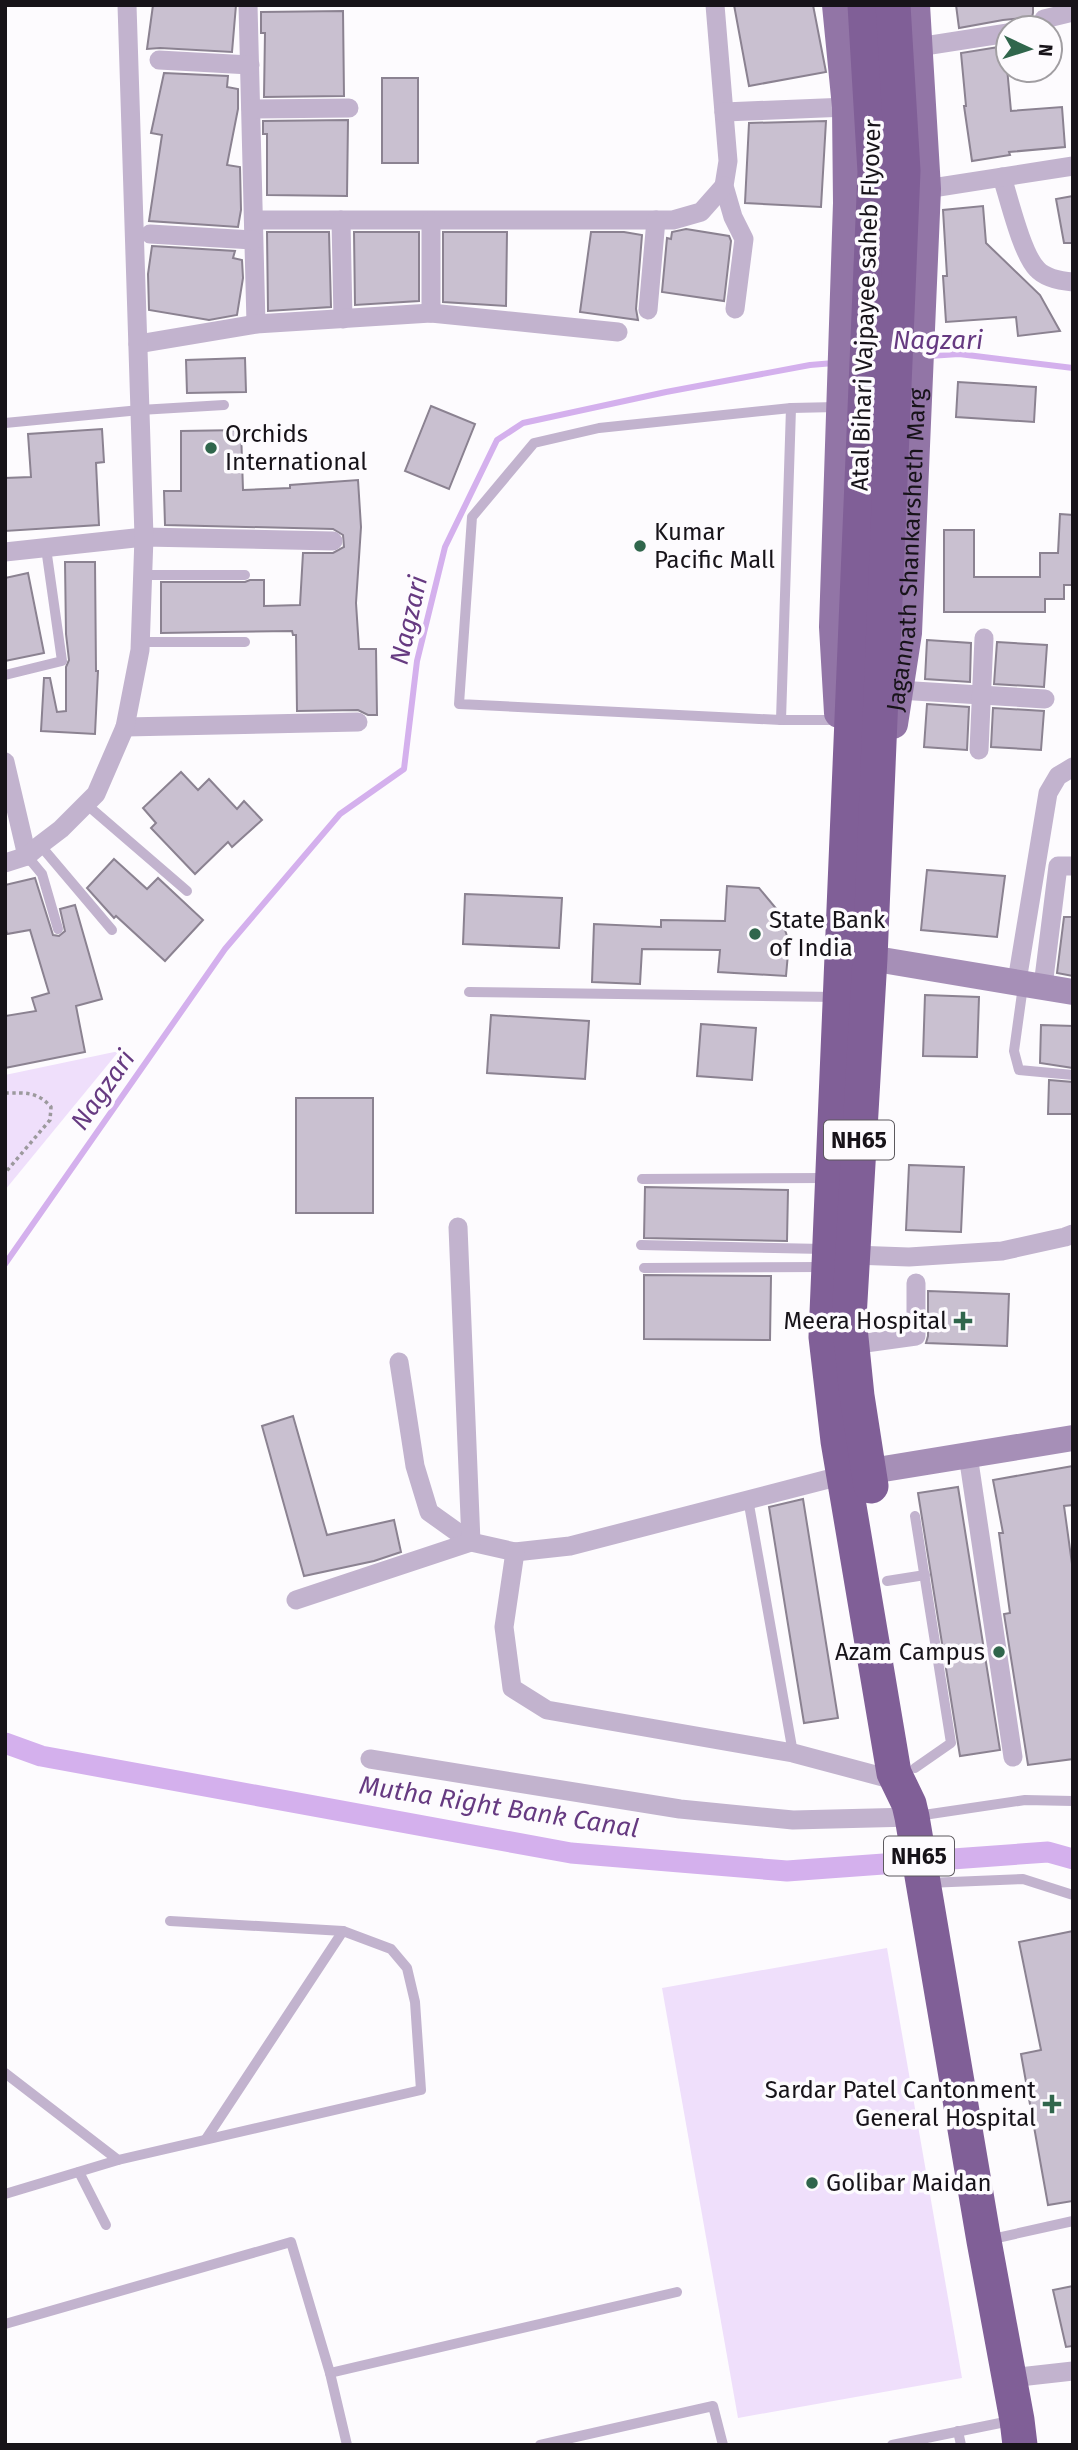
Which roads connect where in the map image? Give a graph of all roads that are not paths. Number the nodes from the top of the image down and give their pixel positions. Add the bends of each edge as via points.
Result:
1 (127, 5) edge
2 (248, 5) edge
3 (715, 5) edge
4 (837, 5) edge
5 (865, 5) edge
6 (893, 5) edge
7 (915, 5) edge
8 (994, 35) edge
9 (918, 47) junction
10 (159, 60) dead end
11 (250, 65) junction
12 (349, 108) dead end
13 (251, 109) junction
14 (724, 112) junction
15 (847, 119) junction
16 (923, 123) junction
17 (1073, 166) edge
18 (1002, 177) junction
19 (724, 186) junction
20 (926, 189) junction
21 (254, 220) junction
22 (341, 220) junction
23 (656, 220) junction
24 (431, 221) junction
25 (150, 234) dead end
26 (254, 240) junction
27 (1073, 282) edge
28 (735, 309) dead end
29 (648, 310) dead end
30 (431, 313) junction
31 (343, 319) junction
32 (256, 324) junction
33 (618, 332) dead end
34 (138, 344) junction
35 (841, 393) junction
36 (224, 405) dead end
37 (791, 408) junction
38 (140, 410) junction
39 (5, 423) edge
40 (144, 537) junction
41 (333, 541) dead end
42 (46, 548) junction
43 (5, 552) edge
44 (143, 575) junction
45 (245, 575) dead end
46 (870, 605) junction
47 (984, 638) dead end
48 (141, 642) junction
49 (245, 642) dead end
50 (5, 674) edge
51 (898, 690) junction
52 (981, 695) junction
53 (1045, 699) dead end
54 (781, 720) junction
55 (839, 720) junction
56 (358, 722) dead end
57 (125, 727) junction
58 (979, 750) dead end
59 (5, 762) edge
60 (1073, 767) edge
61 (86, 804) junction
62 (860, 839) junction
63 (34, 850) junction
64 (5, 863) edge
65 (1073, 866) edge
66 (187, 891) dead end
67 (58, 929) dead end
68 (112, 930) dead end
69 (870, 958) junction
70 (1028, 983) junction
71 (469, 992) dead end
72 (1073, 992) edge
73 (839, 997) junction
74 (1073, 1075) edge
75 (831, 1178) junction
76 (642, 1179) dead end
77 (458, 1227) dead end
78 (1073, 1234) edge
79 (641, 1245) dead end
80 (836, 1257) junction
81 (644, 1268) dead end
82 (916, 1283) dead end
83 (842, 1340) junction
84 (399, 1362) dead end
85 (1073, 1438) edge
86 (968, 1455) junction
87 (856, 1473) junction
88 (748, 1499) junction
89 (915, 1516) dead end
90 (471, 1542) junction
91 (515, 1552) junction
92 (925, 1575) junction
93 (887, 1581) junction
94 (296, 1600) dead end
95 (793, 1753) junction
96 (1013, 1756) dead end
97 (370, 1759) dead end
98 (909, 1793) junction
99 (1073, 1801) edge
100 (1073, 1895) edge
101 (926, 1896) junction
102 (170, 1921) dead end
103 (343, 1931) junction
104 (5, 2073) edge
105 (206, 2139) junction
106 (118, 2160) junction
107 (79, 2172) junction
108 (5, 2194) edge
109 (1073, 2221) edge
110 (106, 2225) dead end
111 (984, 2241) junction
112 (677, 2292) dead end
113 (5, 2325) edge
114 (1073, 2371) edge
115 (330, 2373) junction
116 (1010, 2378) junction
117 (958, 2431) junction
118 (1018, 2432) edge
119 (347, 2445) edge
120 (540, 2445) edge
121 (723, 2445) edge
122 (892, 2445) edge
123 (961, 2445) edge

1 - 34 street
2 - 11 street
3 - 14 street
4 - 15 main road, Jagannath Shankarsheth Marg
5 - 46 highway, Atal Bihari Vajpayee saheb Flyover / NH65 via 874,172
6 - 46 highway, Atal Bihari Vajpayee saheb Flyover / NH65 via 903,171
7 - 9 main road, Jagannath Shankarsheth Marg
8 - 9 street
9 - 16 main road, Jagannath Shankarsheth Marg
10 - 11 street
11 - 13 street
12 - 13 street
13 - 21 street
14 - 15 street
14 - 19 street via 728,161
15 - 16 main road
15 - 35 main road, Jagannath Shankarsheth Marg
16 - 20 main road, Jagannath Shankarsheth Marg
17 - 18 street
18 - 20 street
18 - 27 street via 1037,269
19 - 23 street via 701,212
19 - 28 street via 744,239
20 - 51 main road, Jagannath Shankarsheth Marg via 907,633
21 - 22 street
21 - 26 street
22 - 24 street
22 - 31 street
23 - 24 street
23 - 29 street
24 - 30 street
25 - 26 street
26 - 32 street
30 - 31 street
30 - 33 street
31 - 32 street
32 - 34 street
34 - 38 street
35 - 37 lane
35 - 55 main road, Jagannath Shankarsheth Marg via 834,627
36 - 38 lane
37 - 54 lane
37 - 54 lane via 599,428 534,443 472,517 459,704
38 - 39 lane
38 - 40 street
40 - 41 street
40 - 42 street
40 - 44 street
42 - 43 street
42 - 50 lane via 62,661
44 - 45 lane
44 - 48 street
46 - 62 highway, Jagannath Shankarsheth Marg / NH65
47 - 52 street
48 - 49 lane
48 - 57 street
51 - 52 street
51 - 62 main road, Jagannath Shankarsheth Marg
52 - 53 street
52 - 58 street
54 - 55 lane
55 - 62 main road, Jagannath Shankarsheth Marg
56 - 57 street
57 - 61 street via 96,794
59 - 63 street
60 - 70 street via 1058,776 1048,793
61 - 63 street
61 - 66 lane
62 - 69 highway, Jagannath Shankarsheth Marg / NH65
62 - 73 highway, Jagannath Shankarsheth Marg / NH65
63 - 64 street
63 - 67 lane
63 - 68 lane
65 - 70 street via 1058,866
69 - 70 street
69 - 80 highway, Jagannath Shankarsheth Marg / NH65
70 - 72 street
70 - 74 lane via 1014,1051 1019,1070
71 - 73 lane
73 - 75 highway, Jagannath Shankarsheth Marg / NH65
75 - 76 lane
75 - 80 highway, Jagannath Shankarsheth Marg / NH65
77 - 90 street
78 - 80 street via 1002,1251
79 - 80 lane
80 - 81 lane
80 - 83 highway, Jagannath Shankarsheth Marg / NH65
82 - 83 street via 916,1336
83 - 87 highway, Jagannath Shankarsheth Marg / NH65
84 - 90 street via 415,1466 429,1512
85 - 86 street
86 - 87 street
86 - 96 street
87 - 88 street
87 - 93 highway, Jagannath Shankarsheth Marg / NH65
87 - 98 highway, Jagannath Shankarsheth Marg / NH65 via 894,1773
88 - 91 street via 570,1546
88 - 95 lane
89 - 92 lane
90 - 91 street
90 - 94 street
91 - 95 street via 504,1627 512,1688 547,1710
92 - 93 lane
92 - 98 lane via 951,1743
93 - 98 highway, Jagannath Shankarsheth Marg / NH65
95 - 98 street
97 - 98 street via 680,1809 793,1820
98 - 99 lane
98 - 101 highway, Jagannath Shankarsheth Marg / NH65
100 - 101 lane via 1023,1879
101 - 111 highway, Jagannath Shankarsheth Marg / NH65
102 - 103 lane
103 - 105 lane
103 - 105 lane via 390,1950 407,1968 415,2002 421,2090
104 - 106 lane
105 - 106 lane
106 - 107 lane
107 - 108 lane
107 - 110 lane
109 - 111 lane
111 - 116 highway, Jagannath Shankarsheth Marg / NH65
112 - 115 lane
113 - 115 lane via 291,2242
114 - 116 street
115 - 119 lane
116 - 118 highway, Jagannath Shankarsheth Marg / NH65
117 - 118 lane
117 - 122 lane
117 - 123 lane
120 - 121 lane via 713,2406

